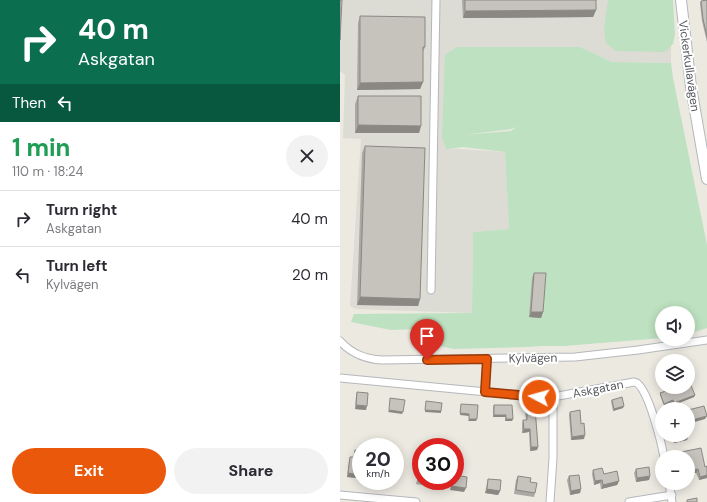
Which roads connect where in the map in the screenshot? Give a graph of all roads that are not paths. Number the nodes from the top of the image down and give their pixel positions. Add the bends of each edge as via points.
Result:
1 (436, 0) edge
2 (681, 0) edge
3 (707, 179) edge
4 (431, 290) dead end
5 (707, 340) edge
6 (340, 341) edge
7 (487, 359) junction
8 (340, 378) edge
9 (485, 392) junction
10 (553, 397) junction
11 (662, 450) edge
12 (340, 495) edge
13 (672, 499) edge
14 (416, 502) edge
15 (550, 502) edge
16 (629, 502) edge

1 - 4 street
2 - 3 main road, Vickerkullavägen via 691,87
5 - 7 street, Kylvägen via 575,357
6 - 7 street, Kylvägen via 356,354 372,359
7 - 9 street
8 - 9 street, Askgatan
9 - 10 street, Askgatan
10 - 11 street, Askgatan via 637,382 647,398
10 - 15 street
12 - 14 street
13 - 16 street

